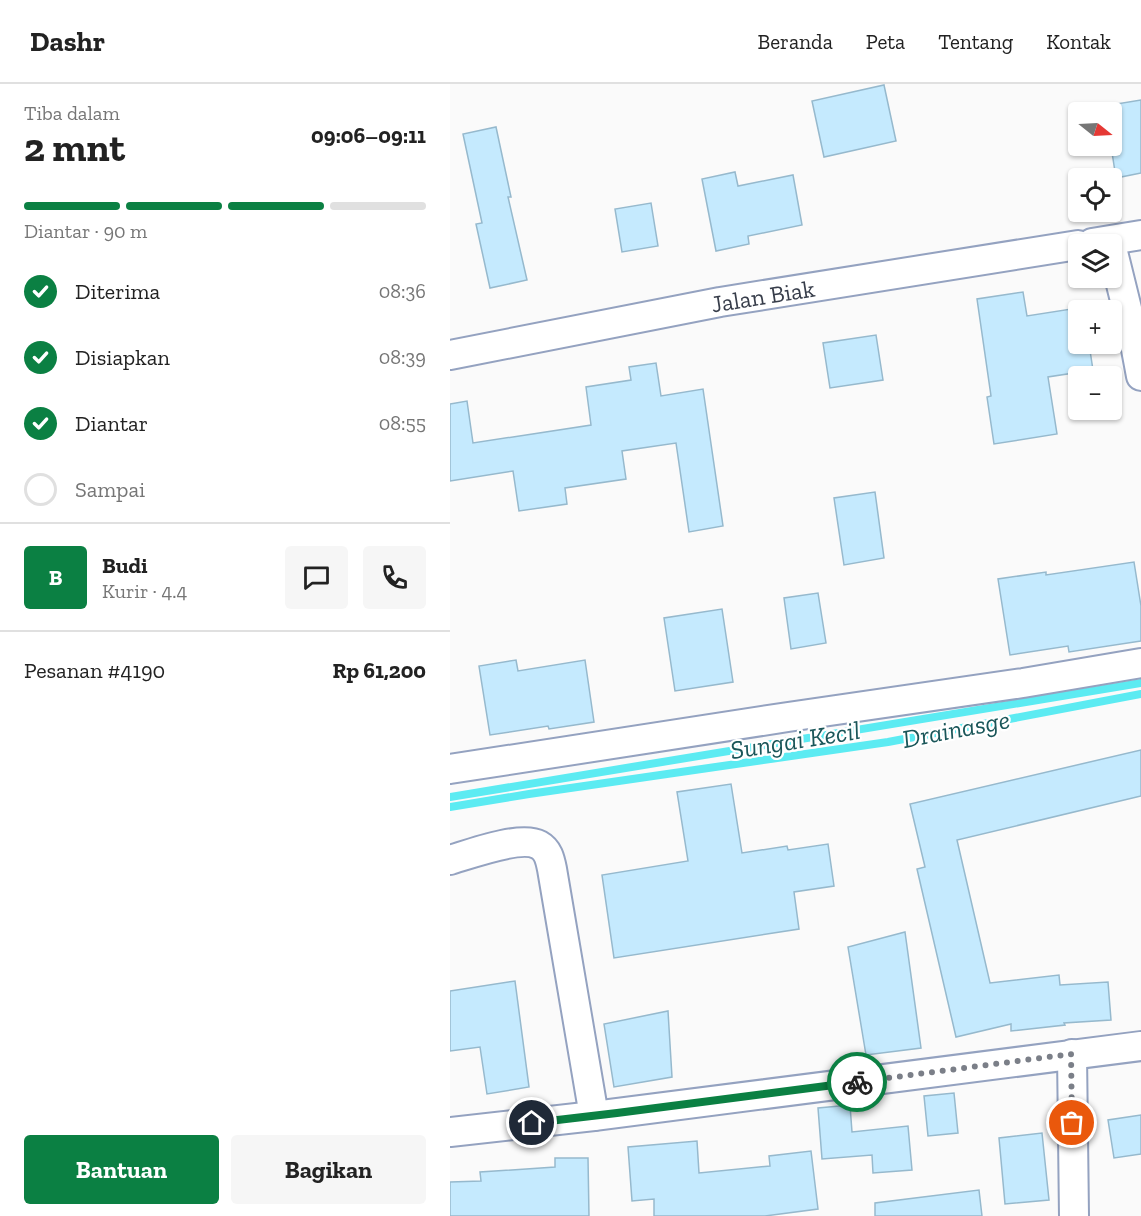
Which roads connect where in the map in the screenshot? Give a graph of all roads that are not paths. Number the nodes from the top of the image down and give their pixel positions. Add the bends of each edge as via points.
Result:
1 (1141, 235) edge
2 (1122, 240) edge
3 (1068, 247) edge
4 (1118, 288) edge
5 (450, 355) edge
6 (1141, 376) edge
7 (1141, 663) edge
8 (450, 769) edge
9 (450, 860) edge
10 (1141, 1046) edge
11 (1071, 1054) junction
12 (594, 1116) junction
13 (450, 1132) edge
14 (1074, 1216) edge

1 - 2 street
3 - 5 street, Jalan Biak via 720,302
4 - 6 street
7 - 8 street
9 - 12 street via 524,842 539,845 550,858
10 - 11 street
11 - 12 street
11 - 14 street
12 - 13 street

